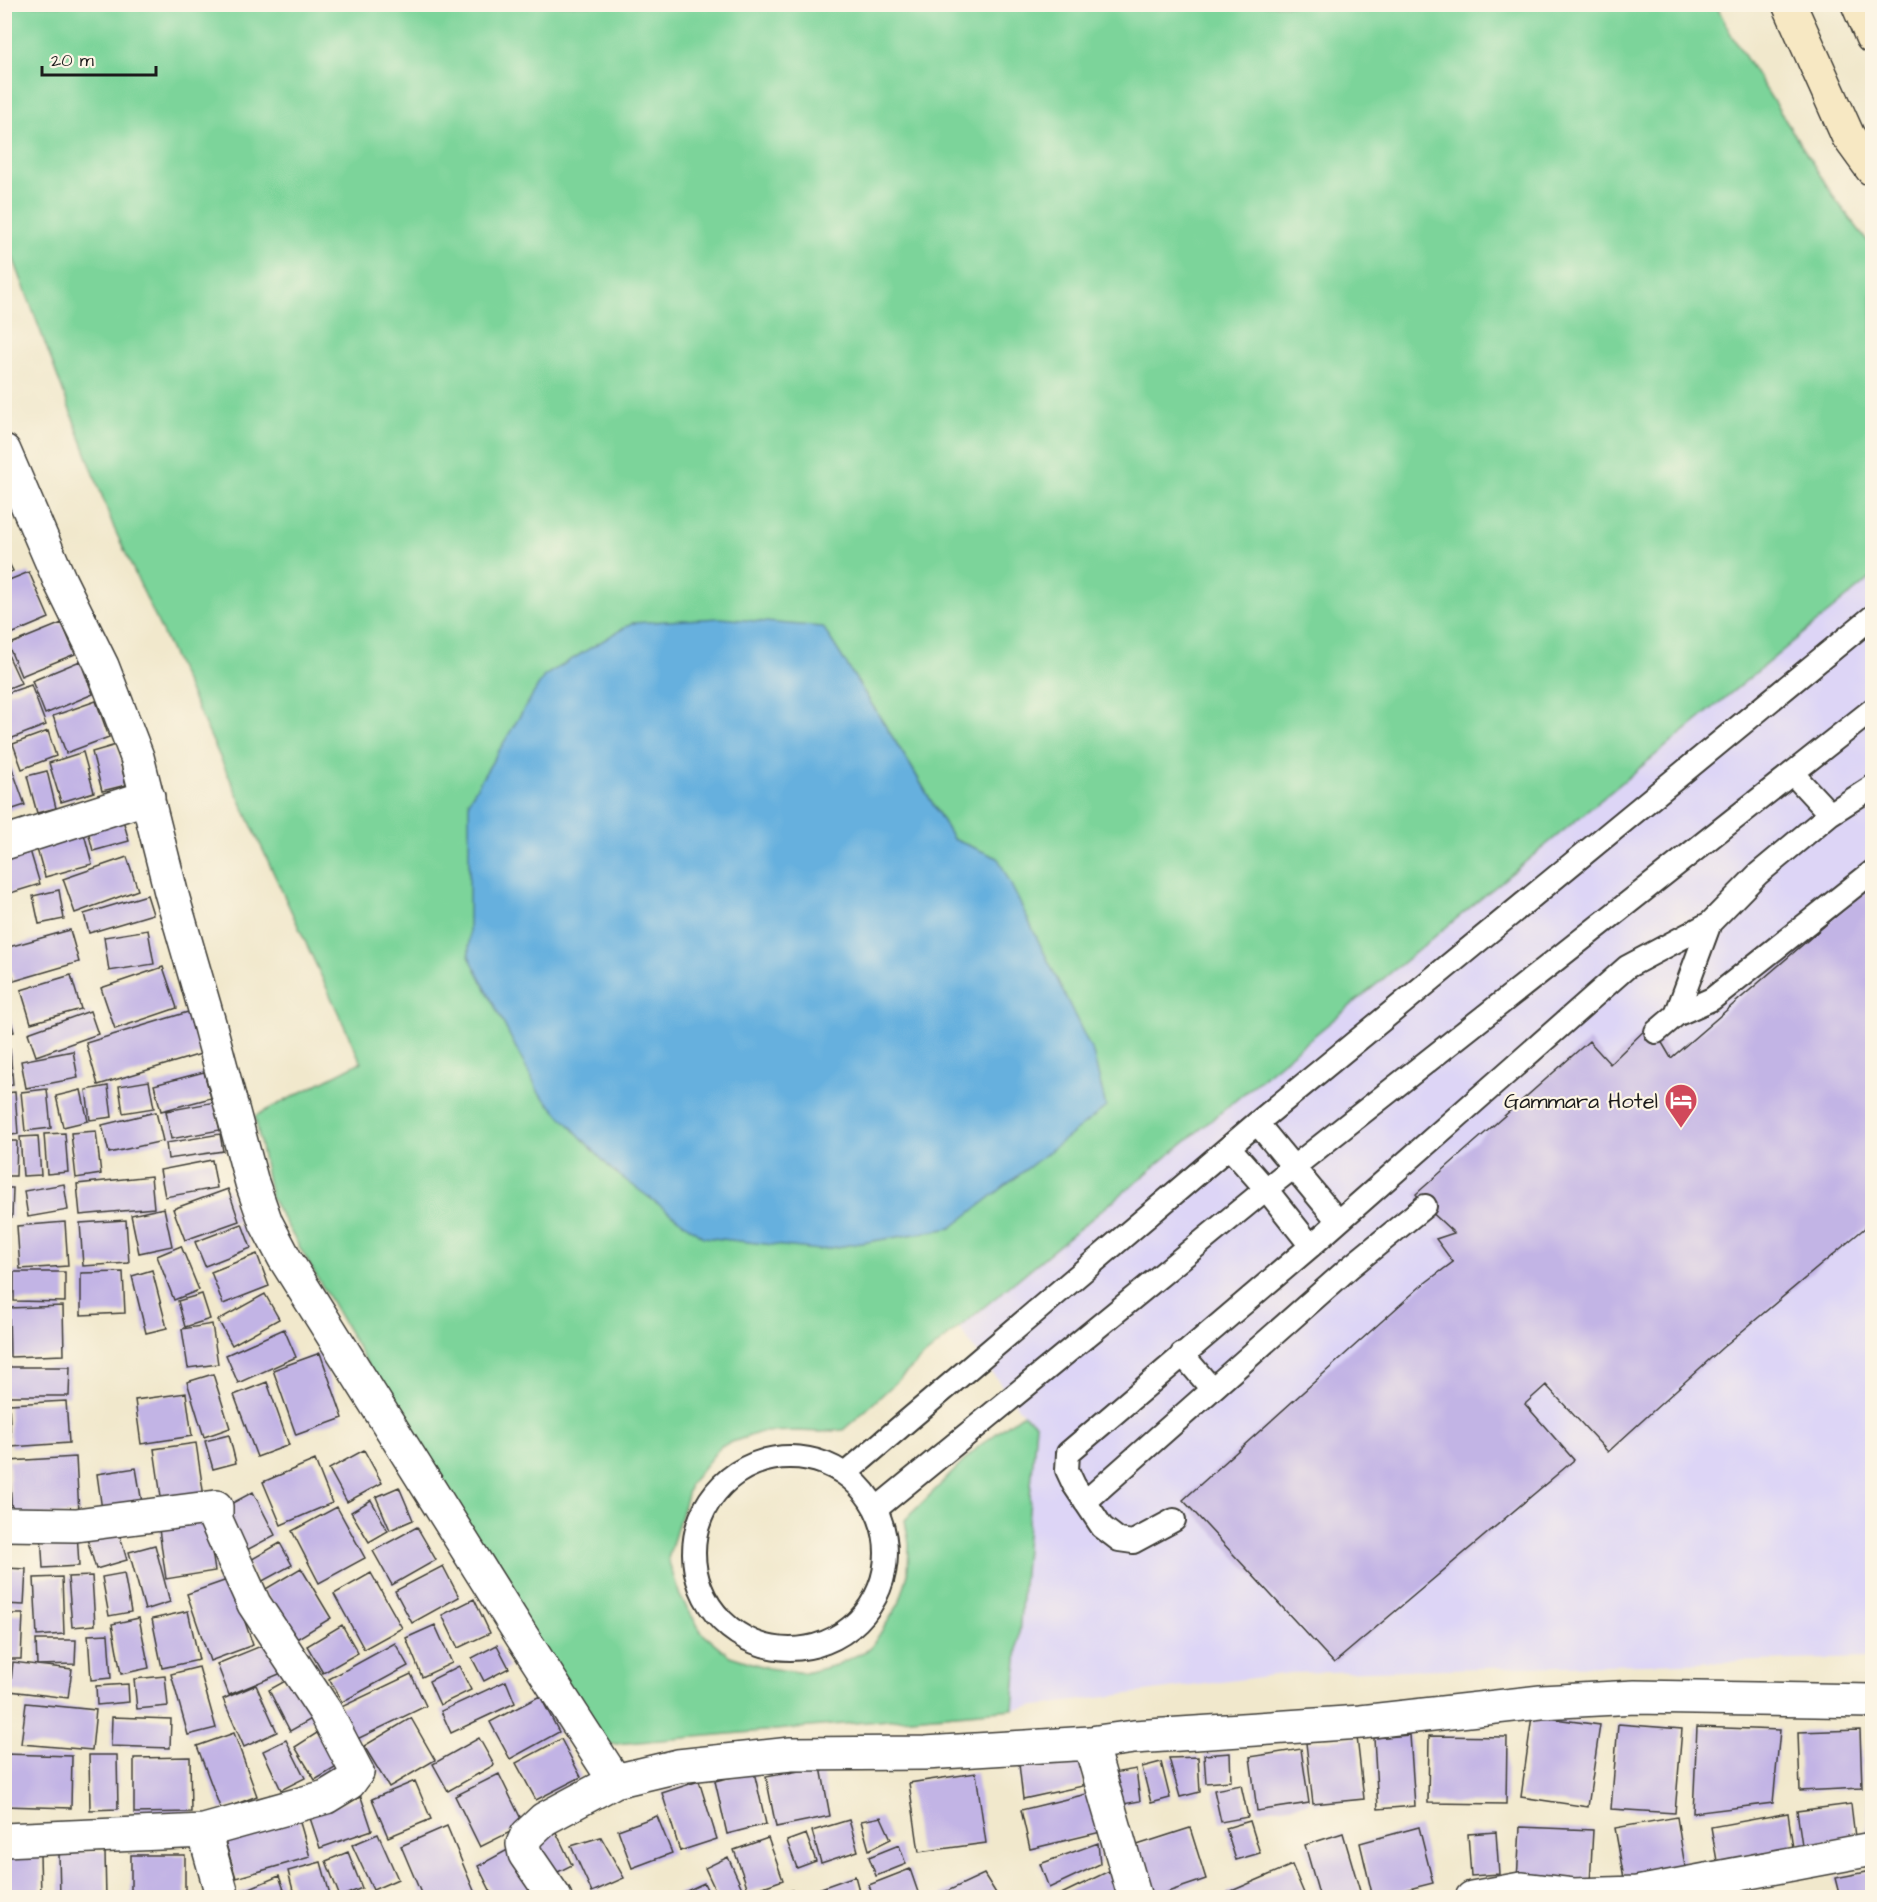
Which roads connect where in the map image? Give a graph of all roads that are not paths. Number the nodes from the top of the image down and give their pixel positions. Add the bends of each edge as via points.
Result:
1 (1788, 4) edge
2 (1858, 4) edge
3 (1872, 37) edge
4 (1872, 169) edge
5 (4, 451) edge
6 (1872, 618) edge
7 (1872, 710) edge
8 (1792, 773) junction
9 (1872, 787) edge
10 (148, 796) junction
11 (1830, 814) junction
12 (4, 843) edge
13 (1872, 872) edge
14 (1710, 923) junction
15 (1676, 1015) junction
16 (1656, 1032) dead end
17 (1257, 1123) junction
18 (1228, 1147) junction
19 (1293, 1168) junction
20 (1266, 1189) junction
21 (1425, 1206) dead end
22 (1338, 1221) junction
23 (1311, 1246) junction
24 (1182, 1354) junction
25 (1212, 1389) junction
26 (845, 1474) junction
27 (1085, 1502) junction
28 (876, 1509) junction
29 (1174, 1520) dead end
30 (4, 1524) edge
31 (1872, 1701) edge
32 (1090, 1743) junction
33 (615, 1781) junction
34 (204, 1831) junction
35 (4, 1840) edge
36 (1872, 1850) edge
37 (223, 1898) edge
38 (555, 1898) edge
39 (1135, 1898) edge
40 (1472, 1898) edge

1 - 4 main road via 1848,136
2 - 3 main road
5 - 10 street via 102,666
6 - 17 lane
7 - 8 lane
8 - 11 lane
8 - 19 lane
9 - 11 lane
10 - 12 street
10 - 33 street via 171,892 266,1222 285,1259
11 - 14 lane via 1758,874
13 - 15 lane via 1712,999
14 - 15 lane
14 - 22 lane via 1627,968
15 - 16 lane
17 - 18 lane
17 - 19 lane
18 - 20 lane
18 - 26 lane
19 - 20 lane
19 - 22 lane
20 - 23 lane
20 - 28 lane
21 - 25 lane
22 - 23 lane
23 - 24 lane
24 - 25 lane
24 - 27 lane via 1068,1453 1067,1470
25 - 27 lane
26 - 28 lane
26 - 28 lane via 824,1462 801,1457 777,1458 734,1475 717,1491 696,1533 693,1557 706,1600 719,1618 735,1633 777,1648 820,1644 839,1634 857,1621 872,1602 881,1580 885,1556
27 - 29 lane via 1102,1527 1119,1540 1133,1542
30 - 34 street via 76,1525 216,1507 216,1520 254,1604 325,1711 357,1772 349,1783 326,1797
31 - 32 street via 1635,1697 1540,1702 1361,1722
32 - 33 street via 925,1754 791,1754 678,1766
32 - 39 street
33 - 38 street via 544,1819 524,1839 525,1854
34 - 35 street
34 - 37 street
36 - 40 street via 1637,1893 1573,1895 1521,1890

